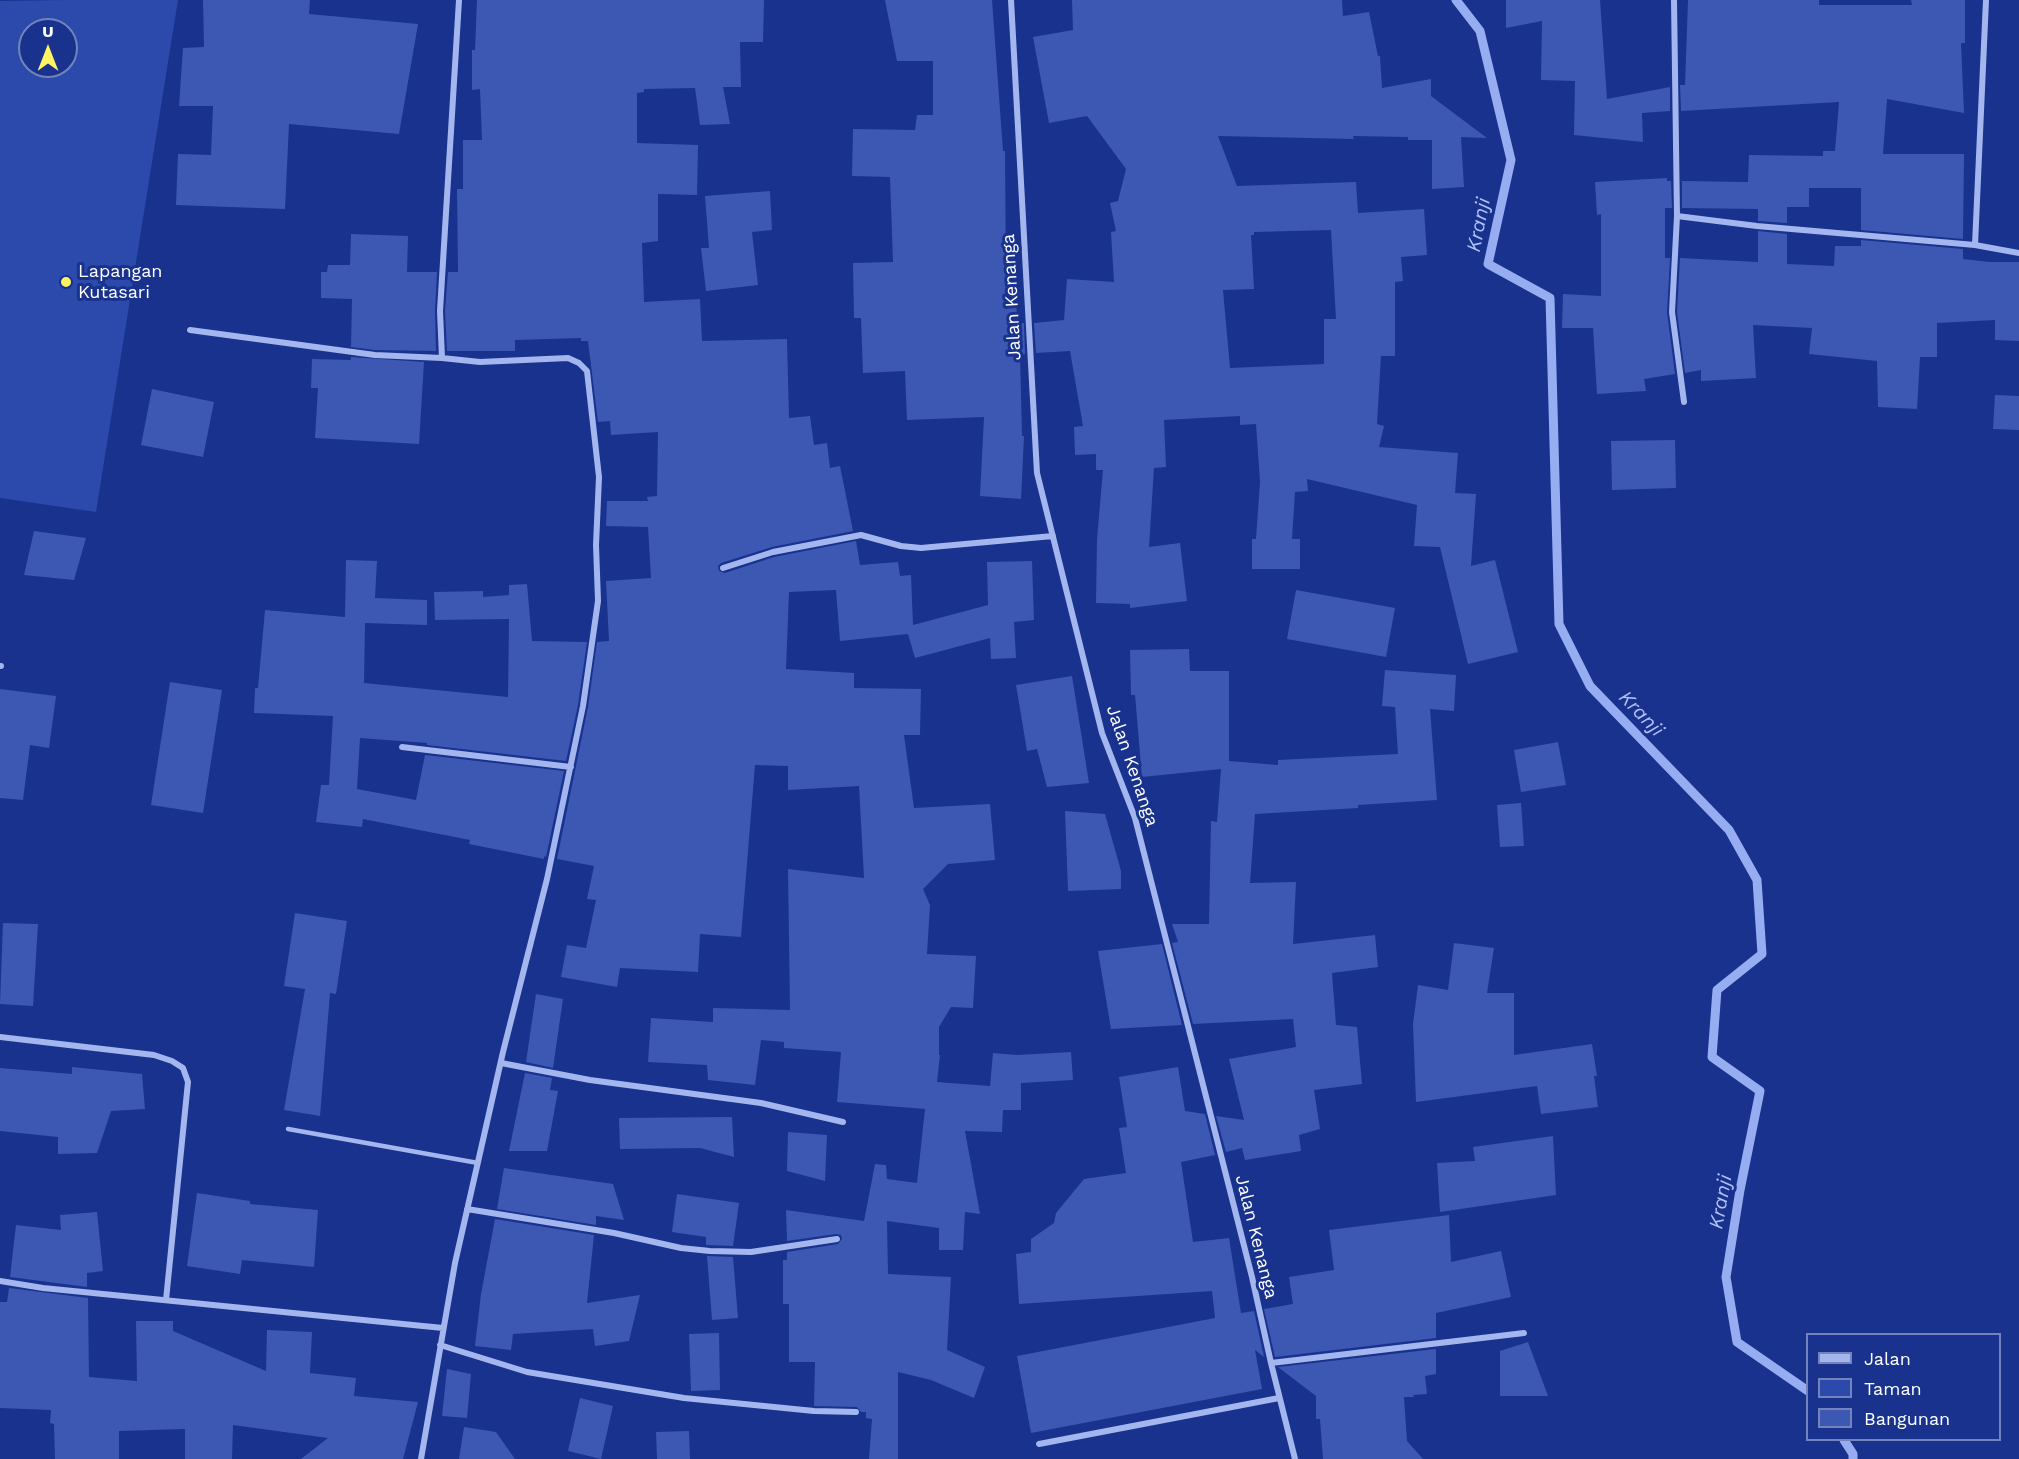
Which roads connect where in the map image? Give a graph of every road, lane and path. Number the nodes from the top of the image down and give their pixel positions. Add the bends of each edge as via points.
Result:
1 (459, 0) edge
2 (1011, 0) edge
3 (1674, 0) edge
4 (1986, 0) edge
5 (1677, 216) junction
6 (1975, 245) junction
7 (2019, 253) edge
8 (190, 330) dead end
9 (442, 358) junction
10 (1684, 402) dead end
11 (1053, 536) junction
12 (723, 568) dead end
13 (402, 747) dead end
14 (571, 767) junction
15 (0, 1037) edge
16 (501, 1063) junction
17 (843, 1122) dead end
18 (288, 1129) dead end
19 (478, 1162) junction
20 (467, 1209) junction
21 (837, 1239) dead end
22 (0, 1281) edge
23 (166, 1300) junction
24 (443, 1328) junction
25 (1524, 1333) dead end
26 (440, 1345) junction
27 (1270, 1364) junction
28 (1279, 1398) junction
29 (856, 1412) dead end
30 (1039, 1444) dead end
31 (421, 1459) edge
32 (1296, 1459) edge

1 - 9 street via 440,324
2 - 11 street, Jalan Kenanga via 1037,473
3 - 5 street
4 - 6 street
5 - 6 street
5 - 10 street via 1672,312
6 - 7 street
8 - 9 street via 342,352
9 - 14 street via 480,362 568,358 586,371 599,477 598,601
11 - 12 street via 921,548 861,535 773,552
11 - 27 street, Jalan Kenanga via 1102,733 1136,818 1252,1277
13 - 14 street
14 - 16 street
15 - 23 street via 154,1055 183,1068 188,1082
16 - 17 street via 590,1080 751,1102
16 - 19 street
18 - 19 lane
19 - 20 street
20 - 21 street via 710,1251 751,1252
20 - 24 street
22 - 23 street
23 - 24 street
24 - 26 street
25 - 27 street
26 - 29 street via 527,1372 639,1391 814,1411
26 - 31 street
27 - 28 street, Jalan Kenanga
28 - 30 street
28 - 32 street, Jalan Kenanga

